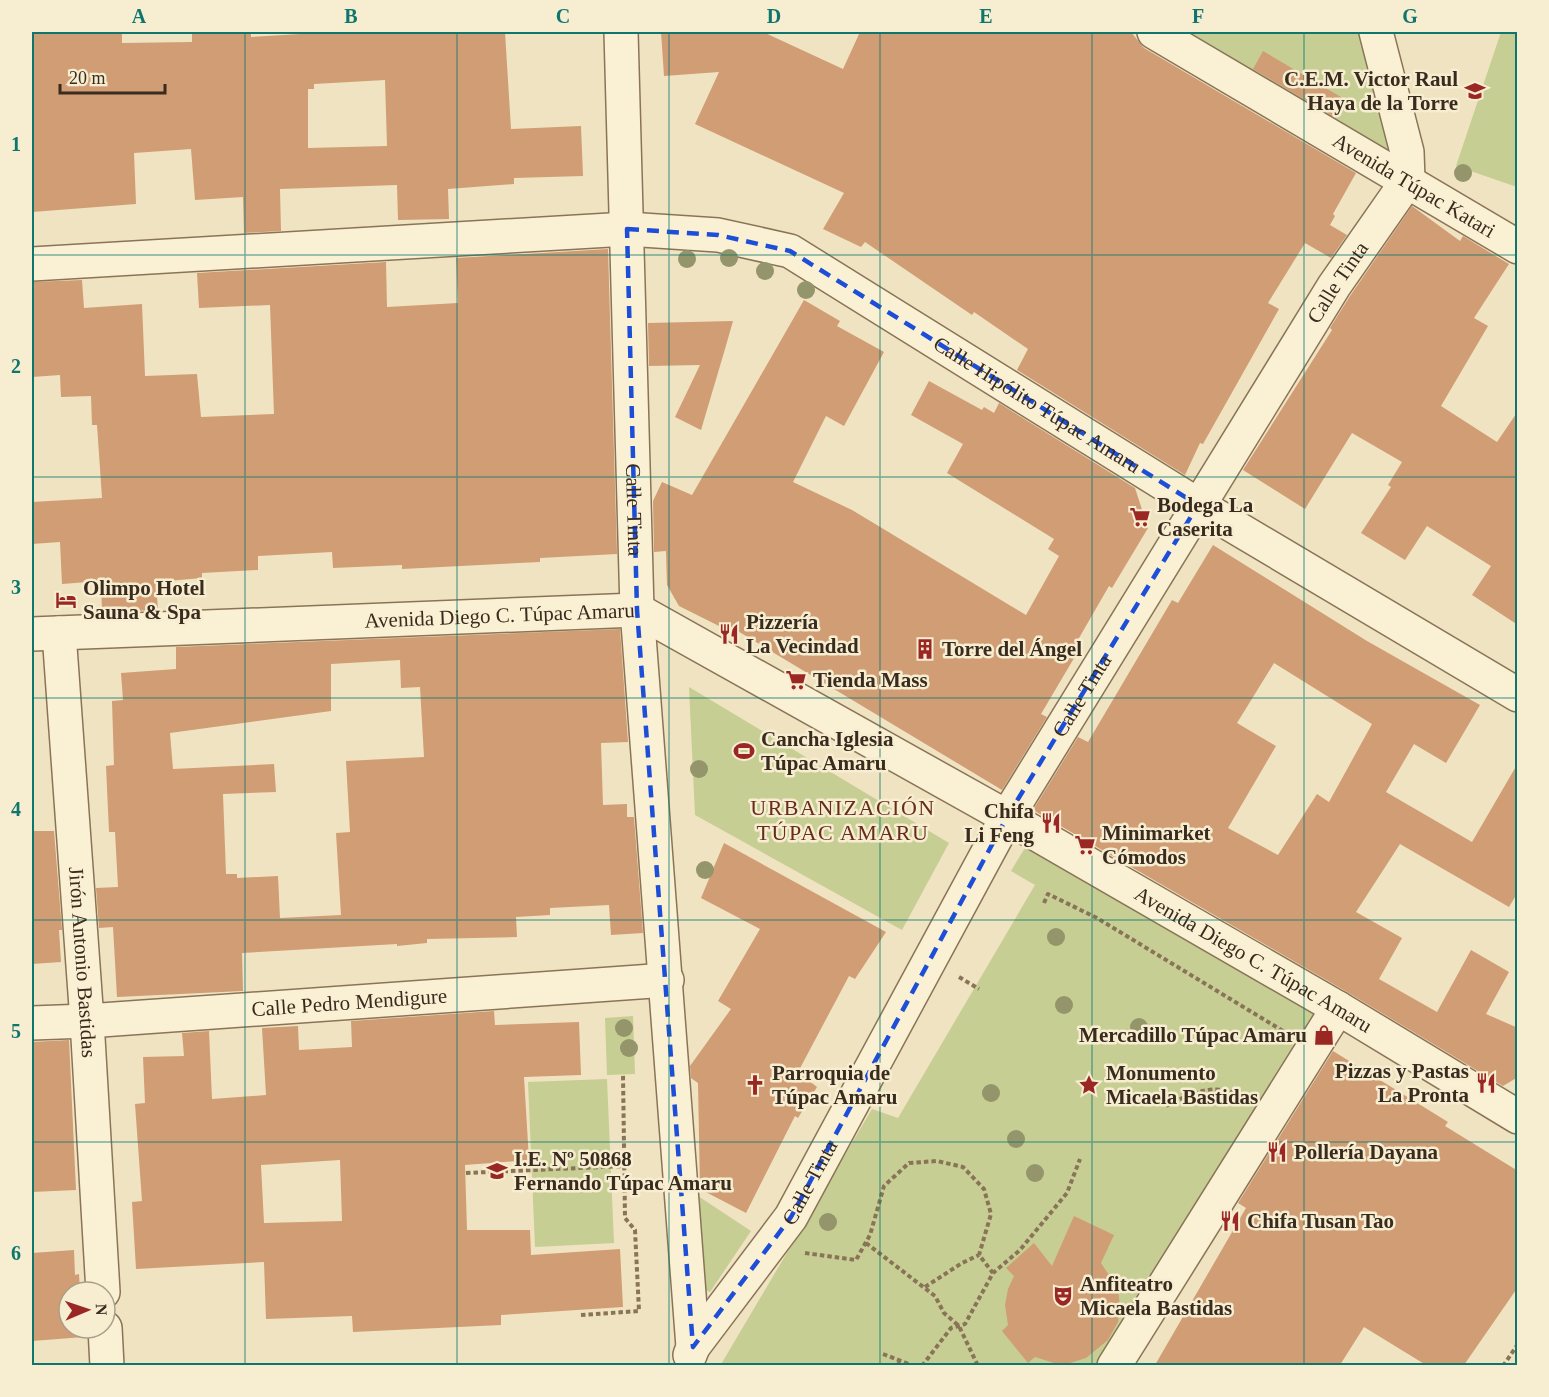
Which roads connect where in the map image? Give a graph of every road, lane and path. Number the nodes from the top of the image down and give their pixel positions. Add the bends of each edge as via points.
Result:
1 (621, 32) edge
2 (1154, 32) edge
3 (1376, 32) edge
4 (1407, 180) junction
5 (627, 229) junction
6 (1518, 247) edge
7 (32, 264) edge
8 (1198, 505) junction
9 (637, 610) junction
10 (45, 633) edge
11 (1518, 695) edge
12 (1007, 817) junction
13 (1044, 903) dead end
14 (667, 980) junction
15 (1338, 1008) junction
16 (87, 1022) junction
17 (32, 1023) edge
18 (1281, 1038) dead end
19 (623, 1074) dead end
20 (1166, 1107) dead end
21 (1271, 1115) junction
22 (1518, 1117) edge
23 (1080, 1159) dead end
24 (625, 1166) junction
25 (465, 1173) dead end
26 (776, 1237) junction
27 (866, 1243) junction
28 (979, 1256) junction
29 (993, 1273) junction
30 (101, 1280) edge
31 (926, 1287) junction
32 (581, 1315) dead end
33 (959, 1326) junction
34 (106, 1340) edge
35 (1518, 1344) edge
36 (883, 1354) dead end
37 (690, 1356) edge
38 (901, 1360) junction
39 (107, 1365) edge
40 (897, 1365) edge
41 (914, 1365) edge
42 (922, 1365) edge
43 (978, 1365) edge
44 (1114, 1365) edge
45 (1503, 1365) edge

1 - 5 street, Calle Tinta
2 - 4 street, Avenida Túpac Katari
3 - 4 street via 1407,152
4 - 6 street, Avenida Túpac Katari
4 - 8 street, Calle Tinta via 1334,286
5 - 7 street, Calle Hipólito Túpac Amaru
5 - 8 street, Calle Hipólito Túpac Amaru via 718,235 790,251
5 - 9 street, Calle Tinta
8 - 11 street, Calle Hipólito Túpac Amaru
8 - 12 street, Calle Tinta
9 - 10 street, Avenida Diego C. Túpac Amaru
9 - 12 street, Avenida Diego C. Túpac Amaru
9 - 14 street, Calle Tinta
10 - 16 street, Jirón Antonio Bastidas
12 - 15 street, Avenida Diego C. Túpac Amaru
12 - 26 street, Calle Tinta via 791,1217
13 - 18 path via 1048,894 1097,918 1285,1032
14 - 16 street, Calle Pedro Mendigure
14 - 37 street, Calle Tinta
15 - 21 street
15 - 22 street, Avenida Diego C. Túpac Amaru
16 - 17 street, Calle Pedro Mendigure
16 - 30 street, Jirón Antonio Bastidas
19 - 24 path
20 - 21 path via 1193,1093 1219,1088
21 - 44 street
23 - 29 path via 1067,1193 1020,1250
24 - 25 path
24 - 32 path via 625,1218 634,1230 639,1311
26 - 27 path via 806,1254 856,1260
26 - 37 street, Calle Tinta
27 - 28 path via 884,1186 909,1163 937,1161 963,1167 984,1189 990,1214
27 - 31 path via 895,1268
28 - 29 path
28 - 31 path
29 - 33 path via 965,1324
31 - 33 path via 944,1313
33 - 42 path via 951,1328
33 - 43 path
34 - 39 street
35 - 45 path
36 - 38 path
38 - 40 path
38 - 41 path

